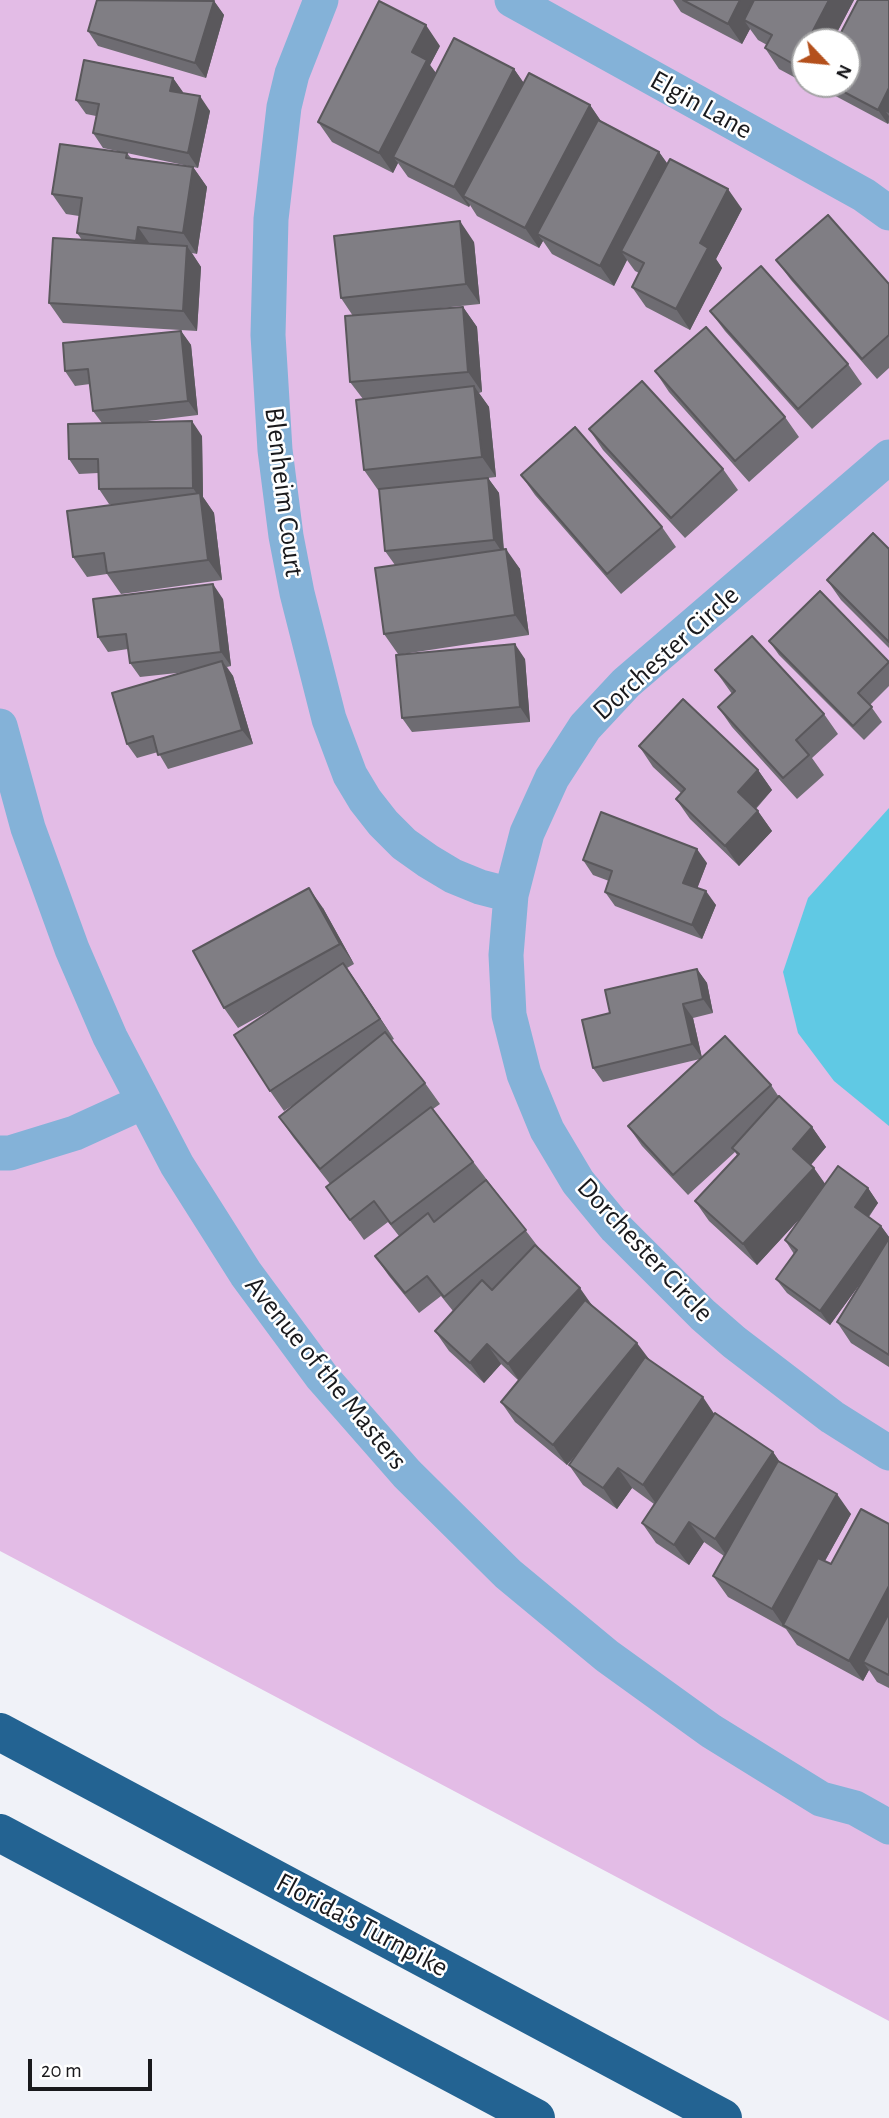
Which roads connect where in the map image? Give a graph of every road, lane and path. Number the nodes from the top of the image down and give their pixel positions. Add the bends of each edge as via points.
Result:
1 (321, 0) edge
2 (512, 0) edge
3 (889, 213) edge
4 (889, 457) edge
5 (0, 726) edge
6 (511, 895) junction
7 (143, 1102) junction
8 (0, 1153) edge
9 (889, 1453) edge
10 (0, 1732) edge
11 (889, 1827) edge
12 (0, 1833) edge
13 (536, 2118) edge
14 (723, 2118) edge

1 - 6 street, Blenheim Court via 284,107 271,219 268,335 275,450 297,593 329,719 350,775 365,800 404,844 428,861 453,876
2 - 3 street, Elgin Lane
4 - 6 street, Dorchester Circle via 626,682 585,727 552,778 527,833
5 - 7 street, Avenue of the Masters via 28,828 72,949
6 - 9 street, Dorchester Circle via 506,955 509,1015 523,1074 547,1130 578,1182 616,1228 703,1315 832,1417
7 - 8 street via 75,1133
7 - 11 street, Avenue of the Masters via 177,1166 246,1274 322,1377 407,1474 508,1574 607,1656 711,1731 821,1799 855,1808
10 - 14 highway, Florida's Turnpike
12 - 13 highway

